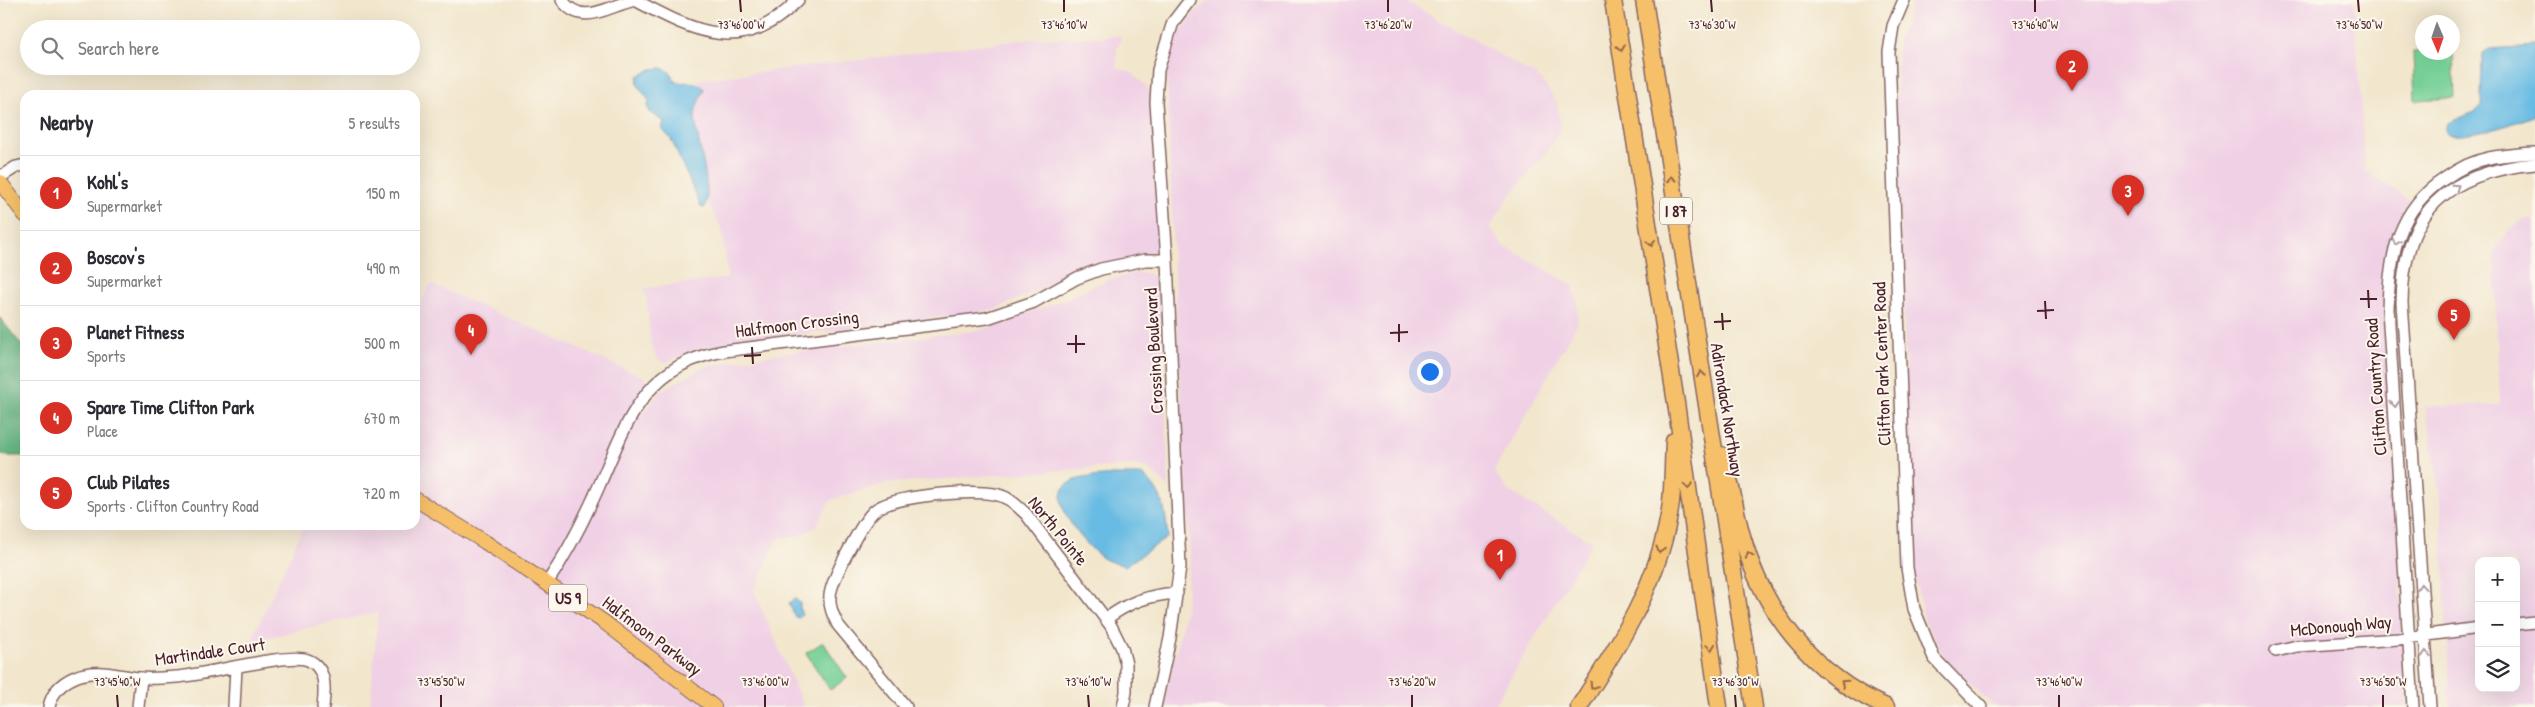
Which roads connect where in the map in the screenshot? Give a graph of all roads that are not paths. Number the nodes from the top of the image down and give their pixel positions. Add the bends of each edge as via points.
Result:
1 (562, 0) edge
2 (636, 0) edge
3 (798, 0) edge
4 (1190, 0) edge
5 (1613, 0) edge
6 (1644, 0) edge
7 (1904, 0) edge
8 (2535, 153) edge
9 (2535, 164) edge
10 (20, 166) edge
11 (0, 177) edge
12 (0, 182) edge
13 (20, 208) edge
14 (1167, 260) junction
15 (1676, 403) junction
16 (1708, 422) junction
17 (420, 502) edge
18 (546, 583) junction
19 (1177, 593) junction
20 (1106, 619) junction
21 (2535, 622) edge
22 (2520, 624) edge
23 (2475, 629) edge
24 (2424, 635) junction
25 (2409, 638) junction
26 (2276, 651) dead end
27 (236, 668) junction
28 (140, 678) junction
29 (49, 707) edge
30 (138, 707) edge
31 (234, 707) edge
32 (323, 707) edge
33 (714, 707) edge
34 (906, 707) edge
35 (1123, 707) edge
36 (1155, 707) edge
37 (1579, 707) edge
38 (1719, 707) edge
39 (1754, 707) edge
40 (1886, 707) edge
41 (1981, 707) edge
42 (2413, 707) edge
43 (2430, 707) edge

1 - 2 street via 572,10 592,15 616,4
2 - 3 street via 692,27 726,34 762,28
4 - 14 street, Crossing Boulevard via 1173,22 1158,70 1156,102
5 -> 15 highway, I 87
16 -> 6 highway, Adirondack Northway / I 87
7 - 41 street, Clifton Park Center Road via 1893,26 1889,52 1907,568 1914,609 1934,658
8 -> 25 street, Clifton Country Road via 2488,158 2461,167 2419,200 2405,219 2394,248 2388,309
24 -> 9 street, Clifton Country Road via 2402,303 2406,255 2421,220 2457,185 2499,169
10 - 11 street
12 - 13 main road
14 - 18 street, Halfmoon Crossing via 1145,260 1101,269 1077,278 1034,302 987,318 702,354 685,362 653,386 636,406 585,518
14 - 19 street, Crossing Boulevard via 1178,497 1180,567
15 -> 37 highway via 1671,503 1656,565 1636,614
15 -> 38 highway, I 87
16 - 39 highway, Adirondack Northway / I 87
40 -> 16 highway via 1845,685 1823,668 1806,652 1770,606 1742,537 1726,468
17 - 18 main road, Halfmoon Parkway / US 9
18 - 33 main road, Halfmoon Parkway / US 9 via 604,622
19 - 20 street via 1133,601
19 - 36 street, Crossing Boulevard
20 - 34 street, North Pointe via 1026,514 1009,499 995,494 955,493 886,505 874,512 851,546 833,583 830,611
20 - 35 street, North Pointe via 1122,648 1126,664
21 - 22 street
23 - 24 street, McDonough Way
24 - 25 street, McDonough Way
43 -> 24 street, Clifton Country Road
25 - 26 street, McDonough Way via 2297,646
25 - 42 street, Clifton Country Road
27 - 28 street, Martindale Court via 178,677
27 - 31 street
27 - 32 street, Martindale Court via 288,658 310,661 323,675
28 - 29 street, Martindale Court via 96,672 76,677 57,687
28 - 30 street

